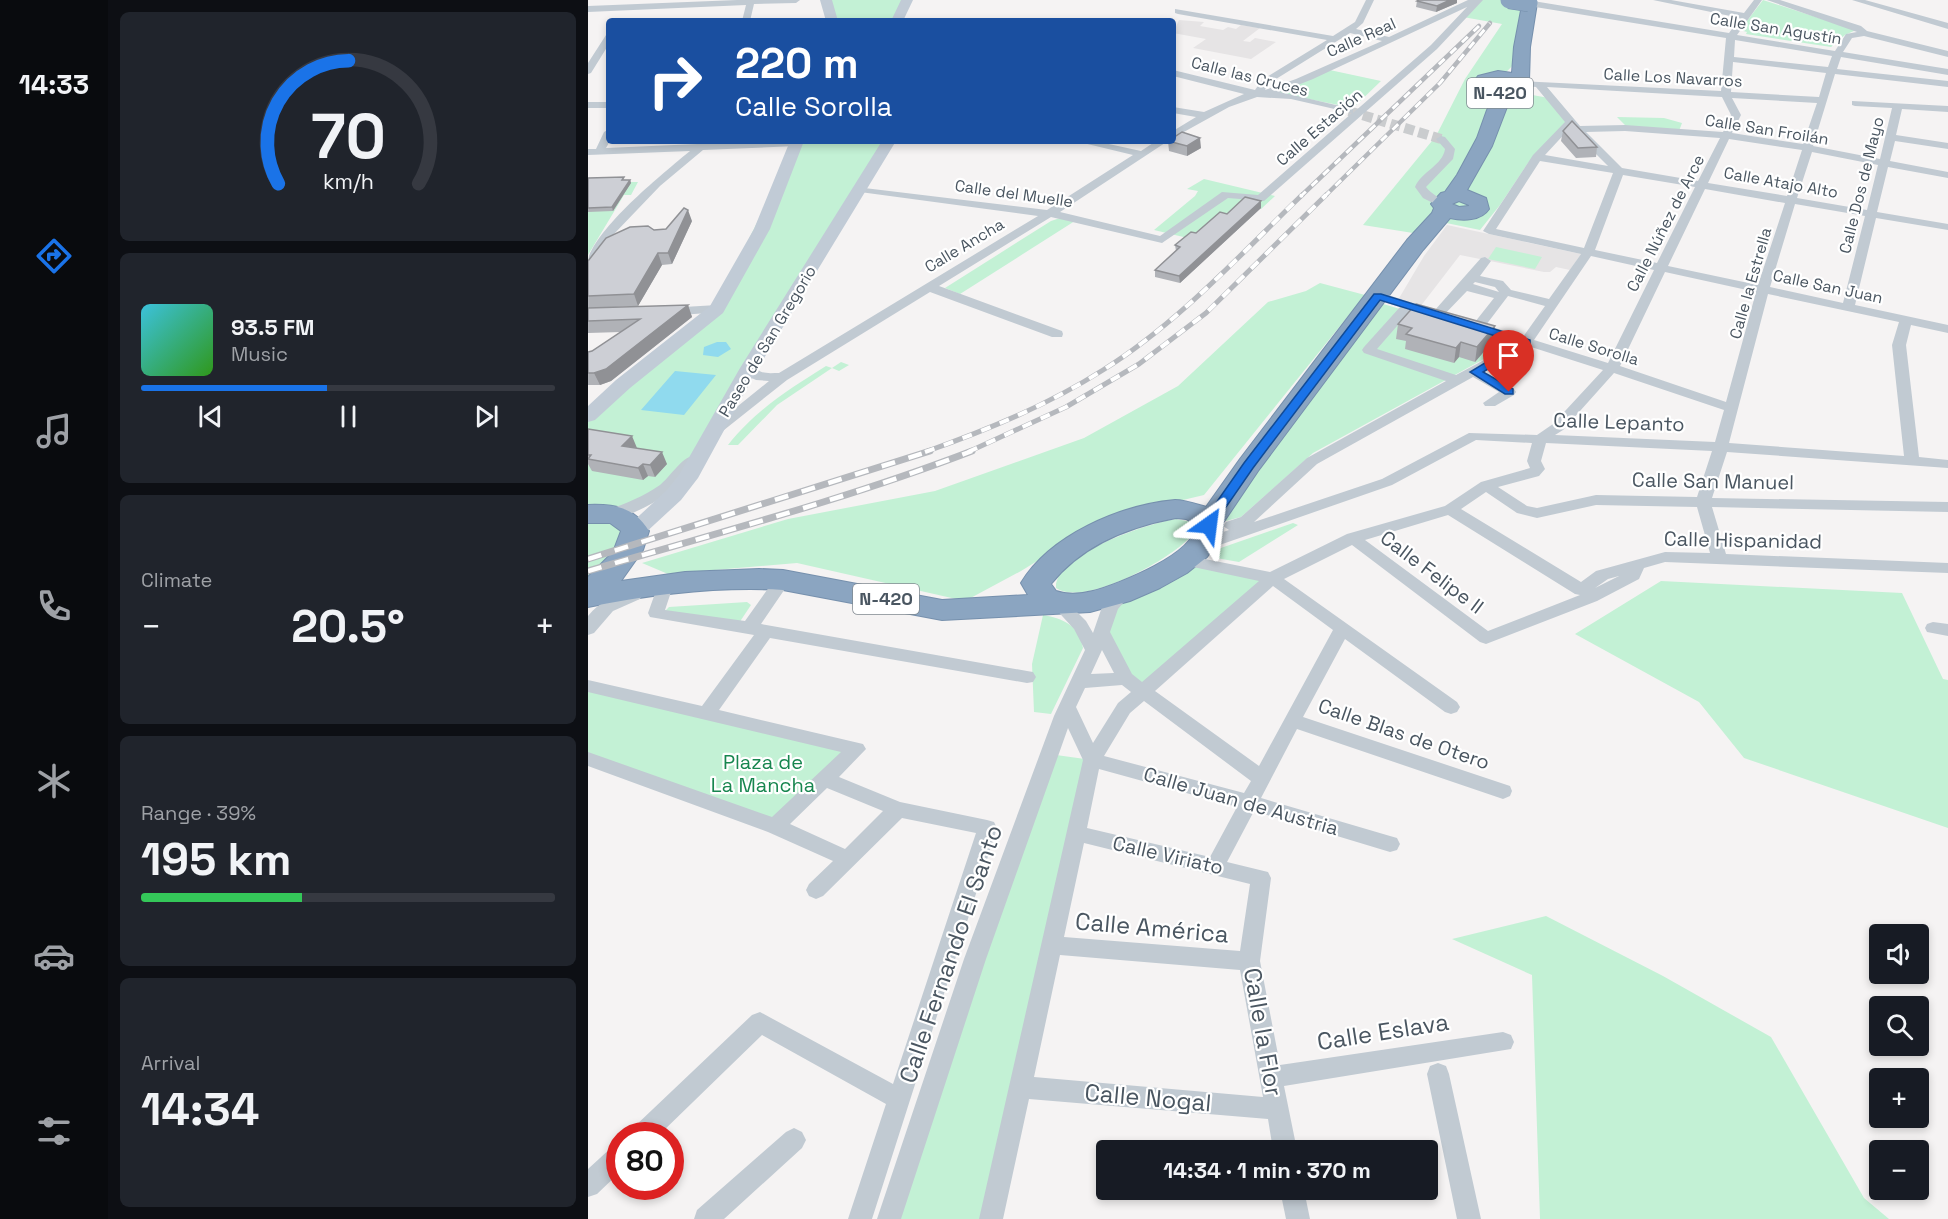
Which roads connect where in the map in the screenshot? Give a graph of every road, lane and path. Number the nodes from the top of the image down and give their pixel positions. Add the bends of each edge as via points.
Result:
1 (796, 0) edge
2 (826, 0) edge
3 (907, 0) edge
4 (1184, 0) edge
5 (1370, 0) edge
6 (1474, 0) edge
7 (1479, 0) edge
8 (1509, 0) edge
9 (1657, 0) edge
10 (1758, 0) edge
11 (1771, 0) edge
12 (1856, 0) edge
13 (751, 1) edge
14 (1530, 2) edge
15 (630, 4) edge
16 (1700, 4) edge
17 (588, 9) edge
18 (1456, 9) junction
19 (1178, 10) junction
20 (1469, 12) junction
21 (1744, 16) junction
22 (621, 18) edge
23 (747, 18) edge
24 (831, 18) edge
25 (898, 18) edge
26 (1175, 18) edge
27 (1948, 26) edge
28 (1415, 29) junction
29 (1350, 30) junction
30 (1864, 33) junction
31 (1446, 34) junction
32 (1731, 36) junction
33 (606, 39) edge
34 (1335, 39) junction
35 (1389, 40) junction
36 (1522, 47) junction
37 (1838, 54) junction
38 (1948, 54) edge
39 (593, 57) edge
40 (1729, 58) junction
41 (588, 71) edge
42 (1832, 71) junction
43 (1948, 72) edge
44 (1176, 74) edge
45 (1948, 84) edge
46 (1522, 87) junction
47 (1494, 90) junction
48 (1257, 94) junction
49 (1726, 94) junction
50 (1549, 98) junction
51 (1822, 100) junction
52 (1855, 103) dead end
53 (588, 105) edge
54 (606, 105) edge
55 (1898, 106) junction
56 (1948, 109) edge
57 (1176, 110) edge
58 (1352, 114) junction
59 (1205, 115) junction
60 (1574, 125) junction
61 (1176, 133) edge
62 (1727, 135) junction
63 (606, 136) edge
64 (1890, 137) junction
65 (1441, 139) dead end
66 (704, 144) edge
67 (796, 144) edge
68 (887, 144) edge
69 (1094, 144) edge
70 (1158, 144) edge
71 (1948, 146) edge
72 (1807, 150) junction
73 (593, 152) edge
74 (1141, 154) junction
75 (1537, 157) junction
76 (1884, 164) junction
77 (1619, 171) junction
78 (1948, 176) edge
79 (1703, 186) junction
80 (860, 189) junction
81 (1791, 201) junction
82 (1457, 203) junction
83 (1501, 213) junction
84 (1050, 214) junction
85 (1871, 214) junction
86 (1948, 227) edge
87 (1162, 240) joint
88 (1588, 252) junction
89 (1485, 261) dead end
90 (588, 266) edge
91 (1661, 268) junction
92 (1468, 282) junction
93 (928, 287) junction
94 (1763, 290) junction
95 (1503, 295) junction
96 (1378, 296) junction
97 (1552, 304) junction
98 (1408, 306) junction
99 (1848, 308) junction
100 (717, 309) junction
101 (654, 312) edge
102 (1447, 318) junction
103 (1906, 320) junction
104 (1478, 327) junction
105 (1948, 329) edge
106 (1057, 334) dead end
107 (1526, 342) junction
108 (749, 368) junction
109 (1612, 368) junction
110 (1475, 372) junction
111 (779, 379) junction
112 (1459, 381) junction
113 (729, 403) junction
114 (1490, 403) dead end
115 (1731, 408) junction
116 (588, 416) edge
117 (711, 434) junction
118 (1540, 439) junction
119 (1721, 447) junction
120 (1912, 461) junction
121 (1948, 464) edge
122 (1486, 485) junction
123 (1232, 490) junction
124 (1703, 502) junction
125 (1948, 507) edge
126 (1176, 509) junction
127 (1450, 509) junction
128 (599, 514) edge
129 (635, 531) junction
130 (1201, 538) junction
131 (1353, 538) junction
132 (1719, 557) junction
133 (622, 563) junction
134 (1637, 565) junction
135 (1948, 568) edge
136 (1044, 572) junction
137 (1272, 578) junction
138 (783, 580) junction
139 (673, 586) junction
140 (1125, 591) junction
141 (588, 592) edge
142 (588, 597) edge
143 (1058, 604) junction
144 (989, 606) junction
145 (1342, 628) junction
146 (588, 629) edge
147 (758, 629) junction
148 (1102, 632) junction
149 (1486, 639) joint
150 (1093, 649) junction
151 (1027, 677) dead end
152 (1125, 678) junction
153 (1078, 682) junction
154 (588, 686) edge
155 (1144, 689) junction
156 (1067, 707) junction
157 (1451, 707) dead end
158 (706, 714) junction
159 (1292, 720) junction
160 (588, 759) edge
161 (1092, 760) junction
162 (1261, 778) junction
163 (824, 779) junction
164 (1503, 791) dead end
165 (1248, 802) junction
166 (898, 809) junction
167 (775, 826) junction
168 (1075, 833) junction
169 (1390, 844) dead end
170 (848, 859) junction
171 (1215, 866) junction
172 (1261, 878) joint
173 (816, 890) dead end
174 (1051, 945) junction
175 (1249, 961) junction
176 (1503, 1042) dead end
177 (1438, 1074) dead end
178 (1271, 1077) junction
179 (1020, 1087) junction
180 (900, 1100) junction
181 (1276, 1109) junction
182 (655, 1122) edge
183 (794, 1140) dead end
184 (1282, 1140) edge
185 (606, 1168) edge
186 (588, 1185) edge
187 (1294, 1200) edge
188 (706, 1219) edge
189 (860, 1219) edge
190 (889, 1219) edge
191 (991, 1219) edge
192 (1298, 1219) edge
193 (1469, 1219) edge

1 - 13 street
2 - 24 main road
3 - 25 main road
4 - 19 street
5 - 29 street via 1359,23
6 - 18 street, Calle Real
7 - 20 street, Calle Estación
8 - 14 highway, bridge
9 - 16 street
10 - 21 street, Calle Núñez de Arce
11 - 30 street
12 - 27 street
13 - 15 street
13 - 23 street
14 - 32 street, Calle San Agustín
14 - 36 highway, N-420
15 - 17 street
15 - 22 street
16 - 21 street
18 - 20 street
18 - 28 street, Calle Real
19 - 26 street
19 - 34 street
20 - 31 street, Calle Estación
21 - 32 street, Calle Núñez de Arce
28 - 31 street
28 - 35 street, Calle Real
29 - 34 street
29 - 35 street
30 - 37 street, Calle la Estrella via 1849,36
30 - 38 street
31 - 58 street, Calle Estación
32 - 37 street, Calle San Agustín
32 - 40 street, Calle Núñez de Arce
33 - 39 street
34 - 48 street via 1265,82
35 - 48 street, Calle Real via 1277,90
36 - 46 highway, N-420
36 - 47 highway, N-420
37 - 42 street, Calle la Estrella
37 - 43 street, Calle San Agustín
39 - 41 street
40 - 42 street
40 - 49 street, Calle Núñez de Arce
42 - 45 street
42 - 51 street, Calle la Estrella
44 - 48 street, Calle las Cruces
46 - 47 highway, N-420
46 - 47 highway, N-420
46 - 49 street, Calle Los Navarros
46 - 50 street
46 - 50 street
47 - 82 highway, N-420 via 1488,133 1465,175
48 - 58 street, Calle las Cruces
48 - 59 street
49 - 51 street, Calle Los Navarros
49 - 62 street, Calle Núñez de Arce via 1736,115
50 - 60 street
51 - 72 street, Calle la Estrella
52 - 55 street
53 - 54 street
55 - 56 street
55 - 64 street, Calle Dos de Mayo
57 - 59 street
58 - 87 street, Calle Estación via 1260,198 1226,194
59 - 61 street
60 - 62 street, Calle San Froilán
60 - 75 street
60 - 77 street
62 - 72 street, Calle San Froilán
62 - 79 street, Calle Núñez de Arce
63 - 73 street
64 - 71 street
64 - 76 street, Calle Dos de Mayo
65 - 82 street via 1450,149 1449,157 1420,187
66 - 73 street
66 - 90 street via 656,184 610,232
67 - 100 main road via 762,230
68 - 80 main road, Paseo de San Gregorio
69 - 74 street
70 - 74 street, Calle Ancha
72 - 76 street, Calle San Froilán
72 - 81 street, Calle la Estrella
74 - 84 street, Calle Ancha
75 - 77 street, Calle Atajo Alto
75 - 83 street
76 - 78 street, Calle San Froilán
76 - 85 street, Calle Dos de Mayo
77 - 79 street, Calle Atajo Alto
77 - 88 street
79 - 81 street, Calle Atajo Alto
79 - 91 street, Calle Núñez de Arce
80 - 84 street, Calle del Muelle
80 - 108 main road, Paseo de San Gregorio
81 - 85 street, Calle Atajo Alto
81 - 94 street, Calle la Estrella
82 - 83 street
82 - 96 highway, N-420 via 1435,220
83 - 88 street, Calle San Juan via 1489,231
84 - 87 street, Calle del Muelle
84 - 93 street, Calle Ancha
85 - 86 street, Calle Atajo Alto
85 - 99 street, Calle Dos de Mayo
88 - 91 street, Calle San Juan
88 - 97 street
89 - 92 street
91 - 94 street, Calle San Juan
91 - 109 street, Calle Núñez de Arce
92 - 95 street via 1499,284 1504,288
92 - 102 street
93 - 106 street
93 - 111 street, Calle Ancha
94 - 99 street, Calle San Juan
94 - 115 street, Calle la Estrella
95 - 97 street
95 - 104 street
96 - 98 street, Calle Sorolla
96 - 123 highway, N-420
97 - 107 street
98 - 102 street, Calle Sorolla
98 - 112 street via 1369,350
99 - 103 street, Calle San Juan
100 - 101 street
100 - 116 main road
102 - 104 street, Calle Sorolla
103 - 105 street, Calle San Juan
103 - 120 street via 1899,345
104 - 107 street, Calle Sorolla
107 - 109 street, Calle Sorolla
107 - 110 street
108 - 111 street via 760,377
108 - 113 main road, Paseo de San Gregorio
109 - 115 street, Calle Sorolla
109 - 118 street, Calle Núñez de Arce via 1558,427
110 - 112 street
110 - 114 street via 1512,390
111 - 113 street, Calle Ancha
111 - 117 street, Calle Ancha
112 - 130 street via 1312,461 1246,521
113 - 117 main road, Paseo de San Gregorio
113 - 128 street via 681,475 645,501
115 - 119 street, Calle la Estrella
117 - 129 main road, Paseo de San Gregorio via 683,486
118 - 119 street, Calle Lepanto
118 - 122 street via 1534,461 1538,469 1534,473
118 - 130 street, Calle Lepanto via 1474,436 1387,482
119 - 120 street, Calle Lepanto
119 - 124 street, Calle la Estrella
120 - 121 street, Calle Lepanto
122 - 124 street, Calle San Manuel via 1522,510 1537,513 1596,500
122 - 127 street
123 - 126 highway
123 - 130 highway, N-420
124 - 125 street, Calle San Manuel
124 - 132 street
126 - 130 highway via 1205,516
126 - 136 highway via 1140,516 1097,534 1058,558
127 - 131 street
127 - 134 street via 1581,590 1602,574
128 - 129 highway via 627,519
129 - 133 highway
130 - 137 street
130 - 140 highway via 1165,573
131 - 137 street
131 - 149 street, Calle Felipe II
132 - 134 street, Calle Hispanidad via 1665,557
132 - 135 street, Calle Hispanidad
133 - 139 highway, N-420 via 642,578
133 - 141 highway
134 - 149 street, Calle Hispanidad via 1633,575 1591,597
136 - 143 highway via 1036,583 1037,592
136 - 144 highway, N-420
137 - 145 street
137 - 155 street
138 - 139 highway, N-420 via 759,578
138 - 144 highway, N-420 via 942,610
138 - 147 street
139 - 142 highway, N-420
139 - 146 street via 606,606
139 - 147 street via 656,612
140 - 143 highway via 1090,602
140 - 148 street, Calle Fernando El Santo via 1110,607
143 - 144 highway, N-420
143 - 150 street via 1080,625
145 - 157 street
145 - 159 street
147 - 151 street
147 - 158 street
148 - 150 street, Calle Fernando El Santo
148 - 152 street
150 - 153 street, Calle Fernando El Santo
152 - 153 street
152 - 155 street
153 - 156 street, Calle Fernando El Santo
154 - 158 street
155 - 161 street via 1124,708
155 - 162 street
156 - 161 street
156 - 190 street, Calle Fernando El Santo via 975,959
158 - 163 street via 857,749
159 - 162 street
159 - 164 street, Calle Blas de Otero
160 - 167 street
161 - 165 street, Calle Juan de Austria
161 - 168 street
162 - 165 street
163 - 166 street
163 - 167 street
165 - 169 street, Calle Juan de Austria
165 - 171 street
166 - 170 street
166 - 180 street, Calle Fernando El Santo via 987,828
167 - 170 street
168 - 171 street, Calle Viriato
168 - 174 street
170 - 173 street
171 - 172 street, Calle Viriato
172 - 175 street, Calle la Flor
174 - 175 street, Calle América
174 - 179 street
175 - 178 street, Calle la Flor
176 - 178 street, Calle Eslava
177 - 193 street
178 - 181 street, Calle la Flor
179 - 181 street, Calle Nogal
179 - 191 street
180 - 182 street via 760,1022
180 - 189 street, Calle Fernando El Santo
181 - 184 street, Calle la Flor
183 - 188 street
185 - 186 street
187 - 192 street

